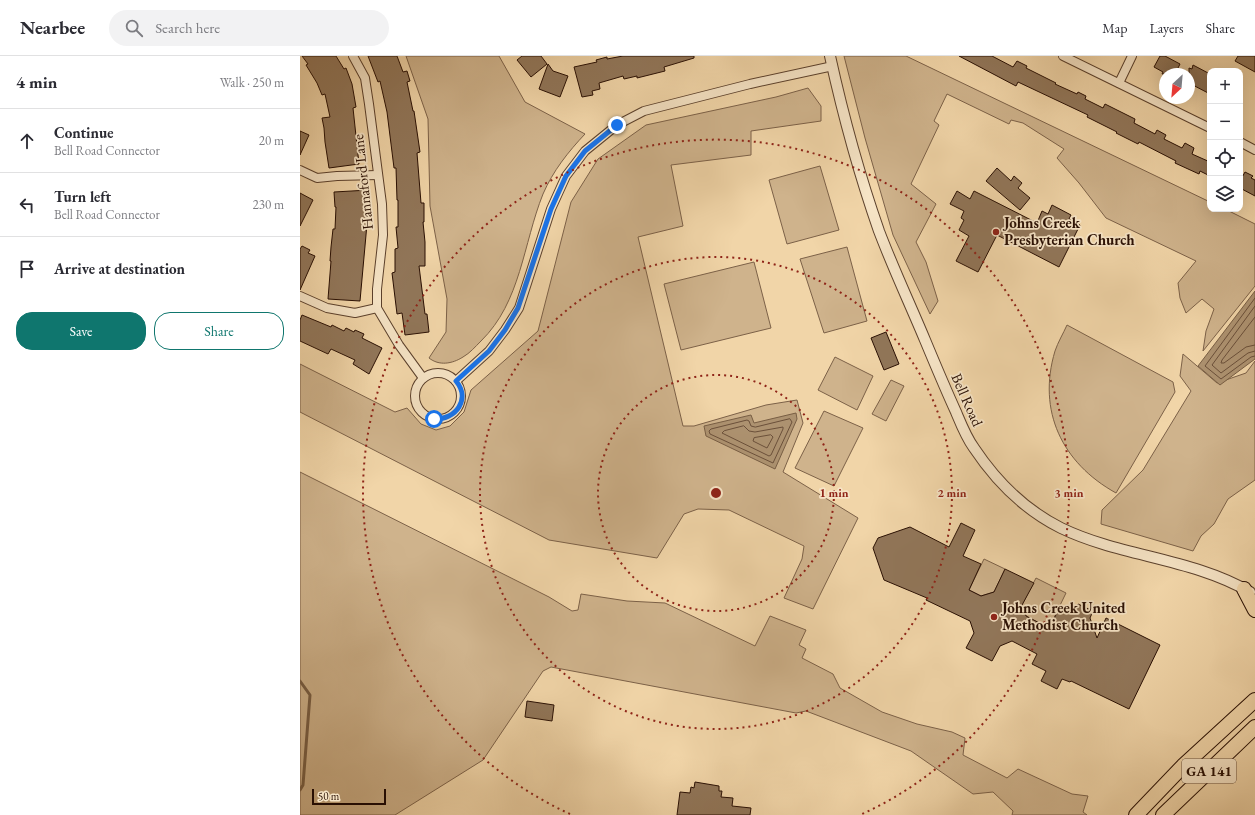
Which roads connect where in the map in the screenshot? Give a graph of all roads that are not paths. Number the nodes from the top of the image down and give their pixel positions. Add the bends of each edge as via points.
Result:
1 (353, 56) edge
2 (830, 56) edge
3 (1062, 56) edge
4 (1132, 56) edge
5 (833, 66) junction
6 (1119, 83) junction
7 (1207, 127) edge
8 (1243, 143) edge
9 (1255, 147) edge
10 (300, 170) edge
11 (378, 175) junction
12 (300, 296) edge
13 (377, 308) junction
14 (423, 378) junction
15 (456, 381) junction
16 (1249, 592) edge
17 (1255, 610) edge
18 (1255, 700) edge
19 (1255, 728) edge
20 (1255, 740) edge
21 (1189, 790) junction
22 (1136, 815) edge
23 (1163, 815) edge

1 - 11 street, Hannaford Lane via 365,78
2 - 5 street, Bell Road
3 - 6 street
4 - 6 street
5 - 15 street via 644,111 617,125 585,151 566,176 551,209 518,308 489,351
5 - 16 street, Bell Road via 854,154 880,232 946,392 966,434 984,463 996,478 1027,506 1061,528 1096,542 1201,571
6 - 7 street
8 - 9 street
10 - 11 street via 317,178
11 - 13 street, Hannaford Lane via 383,235
12 - 13 street via 327,308 355,313
13 - 14 street
14 - 15 street via 439,373
14 - 15 street via 416,389 416,402 422,414 441,420 458,410 462,394
16 - 17 highway
18 - 22 highway, GA 141 via 1183,766
19 - 21 highway, GA 141
20 - 21 highway via 1214,778
21 - 23 highway, GA 141

